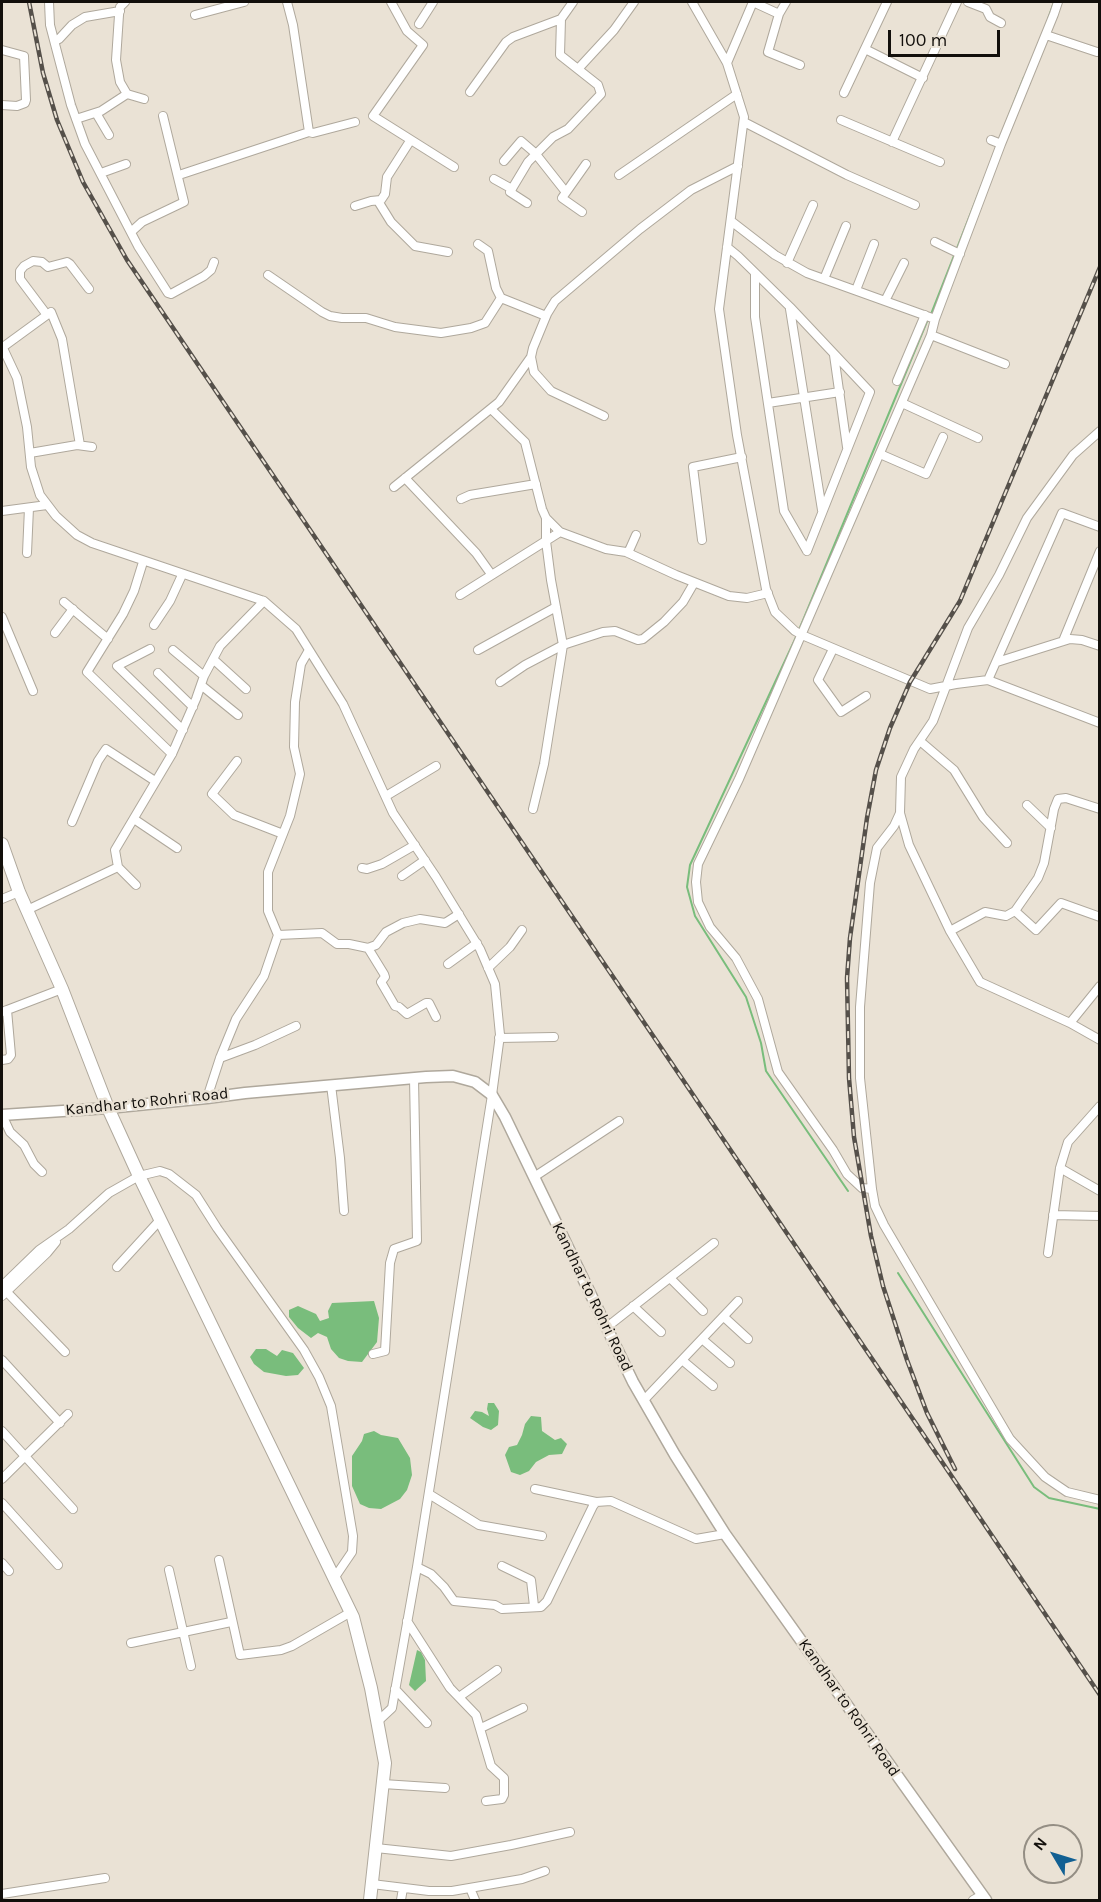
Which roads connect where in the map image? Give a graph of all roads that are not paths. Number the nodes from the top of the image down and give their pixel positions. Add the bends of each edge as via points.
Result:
1 (49, 2) edge
2 (125, 2) edge
3 (244, 2) edge
4 (287, 2) edge
5 (392, 2) edge
6 (433, 2) edge
7 (573, 2) edge
8 (634, 2) edge
9 (692, 2) edge
10 (753, 2) edge
11 (786, 2) edge
12 (887, 2) edge
13 (957, 2) edge
14 (968, 2) edge
15 (1058, 2) edge
16 (120, 11) junction
17 (779, 14) junction
18 (195, 15) dead end
19 (561, 18) junction
20 (1001, 23) dead end
21 (419, 24) dead end
22 (1046, 35) junction
23 (55, 41) junction
24 (864, 49) junction
25 (2, 50) edge
26 (1097, 52) dead end
27 (727, 63) junction
28 (800, 65) dead end
29 (578, 69) junction
30 (923, 78) junction
31 (470, 92) dead end
32 (844, 93) dead end
33 (127, 94) junction
34 (737, 94) junction
35 (144, 99) dead end
36 (2, 105) edge
37 (96, 113) junction
38 (162, 116) dead end
39 (76, 119) junction
40 (841, 120) dead end
41 (355, 122) dead end
42 (744, 122) junction
43 (309, 132) junction
44 (109, 135) dead end
45 (410, 141) junction
46 (892, 142) junction
47 (535, 153) junction
48 (504, 161) dead end
49 (940, 162) dead end
50 (126, 164) dead end
51 (586, 164) dead end
52 (738, 166) junction
53 (454, 167) dead end
54 (100, 173) junction
55 (182, 174) dead end
56 (619, 175) dead end
57 (494, 179) dead end
58 (512, 189) junction
59 (565, 191) junction
60 (378, 201) junction
61 (527, 203) dead end
62 (813, 205) dead end
63 (915, 205) dead end
64 (355, 206) dead end
65 (582, 212) dead end
66 (730, 221) junction
67 (846, 226) dead end
68 (131, 232) junction
69 (935, 242) dead end
70 (478, 244) dead end
71 (874, 244) dead end
72 (727, 247) junction
73 (448, 252) dead end
74 (957, 253) junction
75 (214, 262) dead end
76 (787, 263) junction
77 (904, 263) dead end
78 (756, 274) junction
79 (268, 275) dead end
80 (824, 279) junction
81 (89, 289) dead end
82 (856, 290) junction
83 (501, 298) junction
84 (885, 301) junction
85 (790, 307) junction
86 (47, 315) junction
87 (546, 316) junction
88 (930, 317) junction
89 (931, 335) junction
90 (2, 347) edge
91 (834, 354) junction
92 (531, 357) junction
93 (1005, 364) dead end
94 (897, 381) dead end
95 (840, 392) junction
96 (804, 396) junction
97 (768, 403) junction
98 (902, 403) junction
99 (491, 409) junction
100 (604, 416) dead end
101 (1100, 431) edge
102 (943, 437) dead end
103 (978, 438) dead end
104 (80, 445) junction
105 (92, 447) dead end
106 (848, 449) junction
107 (30, 453) junction
108 (880, 454) junction
109 (742, 458) junction
110 (405, 478) junction
111 (536, 483) junction
112 (394, 487) dead end
113 (461, 499) dead end
114 (47, 505) junction
115 (29, 508) junction
116 (2, 511) edge
117 (822, 512) junction
118 (546, 518) junction
119 (1100, 527) edge
120 (560, 532) junction
121 (636, 535) dead end
122 (702, 540) dead end
123 (546, 541) junction
124 (1100, 551) edge
125 (27, 553) dead end
126 (628, 553) junction
127 (143, 562) junction
128 (491, 574) junction
129 (182, 575) junction
130 (694, 582) junction
131 (768, 593) junction
132 (460, 595) dead end
133 (264, 601) junction
134 (64, 602) dead end
135 (556, 607) junction
136 (72, 609) junction
137 (2, 617) edge
138 (154, 625) dead end
139 (55, 633) dead end
140 (798, 633) junction
141 (108, 639) junction
142 (1063, 641) junction
143 (563, 645) junction
144 (1100, 646) edge
145 (833, 649) junction
146 (150, 650) dead end
147 (173, 650) dead end
148 (309, 650) junction
149 (478, 650) dead end
150 (213, 659) junction
151 (997, 662) junction
152 (158, 673) dead end
153 (204, 676) junction
154 (988, 680) junction
155 (500, 682) dead end
156 (201, 685) junction
157 (947, 686) junction
158 (246, 689) dead end
159 (33, 691) dead end
160 (866, 696) dead end
161 (193, 707) junction
162 (238, 715) dead end
163 (1100, 723) edge
164 (183, 730) junction
165 (920, 741) junction
166 (172, 754) junction
167 (237, 761) dead end
168 (436, 766) dead end
169 (155, 781) junction
170 (386, 796) junction
171 (1027, 805) dead end
172 (533, 809) dead end
173 (1100, 809) edge
174 (900, 813) junction
175 (134, 819) junction
176 (72, 822) dead end
177 (1051, 828) junction
178 (283, 834) junction
179 (1007, 843) dead end
180 (415, 845) junction
181 (177, 849) dead end
182 (3, 850) edge
183 (425, 860) junction
184 (118, 867) junction
185 (362, 868) dead end
186 (402, 876) dead end
187 (136, 885) dead end
188 (19, 892) junction
189 (2, 899) edge
190 (27, 910) junction
191 (1016, 912) junction
192 (459, 914) junction
193 (1100, 917) edge
194 (522, 930) dead end
195 (950, 931) junction
196 (278, 935) junction
197 (477, 944) junction
198 (368, 948) junction
199 (448, 964) dead end
200 (489, 968) junction
201 (1100, 986) edge
202 (62, 989) junction
203 (4, 1011) edge
204 (436, 1017) dead end
205 (1070, 1023) junction
206 (296, 1026) dead end
207 (500, 1038) junction
208 (554, 1038) dead end
209 (1100, 1041) edge
210 (220, 1058) junction
211 (2, 1060) edge
212 (414, 1078) junction
213 (331, 1085) junction
214 (492, 1095) junction
215 (207, 1098) junction
216 (1100, 1106) edge
217 (108, 1108) junction
218 (2, 1115) edge
219 (619, 1121) dead end
220 (1060, 1168) junction
221 (42, 1172) dead end
222 (139, 1176) junction
223 (534, 1177) junction
224 (872, 1189) junction
225 (1100, 1191) edge
226 (344, 1211) dead end
227 (1053, 1215) junction
228 (1100, 1216) edge
229 (160, 1220) junction
230 (714, 1243) dead end
231 (1048, 1253) dead end
232 (117, 1267) dead end
233 (670, 1278) junction
234 (3, 1290) edge
235 (738, 1301) dead end
236 (633, 1306) junction
237 (703, 1311) dead end
238 (724, 1317) junction
239 (607, 1327) junction
240 (661, 1332) dead end
241 (702, 1339) junction
242 (748, 1339) dead end
243 (65, 1352) dead end
244 (373, 1354) dead end
245 (2, 1360) edge
246 (682, 1360) junction
247 (730, 1363) dead end
248 (713, 1386) dead end
249 (644, 1400) junction
250 (68, 1414) dead end
251 (60, 1423) junction
252 (2, 1431) edge
253 (25, 1456) junction
254 (2, 1479) edge
255 (535, 1489) dead end
256 (429, 1494) junction
257 (1100, 1500) edge
258 (596, 1502) junction
259 (2, 1503) edge
260 (74, 1509) dead end
261 (725, 1534) junction
262 (542, 1536) dead end
263 (219, 1560) dead end
264 (2, 1563) edge
265 (58, 1565) dead end
266 (502, 1566) dead end
267 (417, 1567) junction
268 (169, 1570) dead end
269 (9, 1571) dead end
270 (335, 1577) junction
271 (534, 1606) junction
272 (351, 1612) junction
273 (407, 1621) junction
274 (231, 1622) junction
275 (184, 1632) junction
276 (131, 1643) dead end
277 (191, 1666) dead end
278 (497, 1670) dead end
279 (395, 1689) junction
280 (459, 1697) junction
281 (523, 1708) dead end
282 (377, 1722) junction
283 (427, 1723) dead end
284 (481, 1728) junction
285 (383, 1784) junction
286 (445, 1788) dead end
287 (486, 1801) dead end
288 (570, 1832) dead end
289 (376, 1848) junction
290 (545, 1871) dead end
291 (105, 1878) dead end
292 (372, 1884) junction
293 (403, 1888) junction
294 (470, 1888) junction
295 (444, 1891) junction
296 (2, 1894) edge
297 (981, 1899) edge
298 (370, 1900) edge
299 (401, 1900) edge
300 (443, 1900) edge
301 (475, 1900) edge

1 - 23 street
2 - 16 street
3 - 18 street
4 - 43 street
5 - 45 street via 407,31 423,45 373,116
6 - 21 street
7 - 19 street
8 - 29 street
9 - 27 street
10 - 17 street
10 - 27 street
11 - 17 street
12 - 24 street
13 - 30 street
14 - 20 street via 986,9 990,17
15 - 22 street
16 - 23 street via 85,18
16 - 33 street via 116,60
17 - 28 street via 768,52
19 - 29 street via 561,55
19 - 31 street via 506,42
22 - 26 street
22 - 74 street via 1002,129
23 - 39 street
24 - 30 street
24 - 32 street
25 - 36 street via 24,56 26,100 17,106
27 - 34 street
29 - 47 street via 598,85 601,94 568,129
30 - 46 street
33 - 35 street
33 - 37 street
34 - 42 street
34 - 56 street
37 - 39 street
37 - 44 street
38 - 68 street via 184,202 142,222
39 - 54 street
40 - 46 street
41 - 43 street
42 - 52 street
42 - 63 street
43 - 55 street
45 - 53 street
45 - 60 street via 387,177 385,194
46 - 49 street
47 - 48 street via 520,141
47 - 58 street
47 - 59 street
50 - 54 street
51 - 59 street
52 - 66 street
52 - 87 street via 691,190 640,229 555,301
54 - 68 street
57 - 58 street
58 - 61 street via 510,192
59 - 65 street via 562,198
60 - 64 street
60 - 73 street via 391,222 415,246
62 - 76 street
66 - 72 street
66 - 76 street
67 - 80 street
68 - 75 street via 168,293 204,276
69 - 74 street
70 - 83 street via 488,251
71 - 82 street
72 - 78 street
72 - 109 street via 719,309
74 - 88 street
76 - 80 street
77 - 84 street
78 - 85 street
78 - 97 street via 755,317
79 - 83 street via 330,316 366,318 395,327 441,333 485,323
80 - 82 street
81 - 86 street via 67,262 48,267 38,261 29,263 20,271 20,279
82 - 84 street
83 - 87 street
84 - 88 street
85 - 91 street
85 - 96 street
86 - 90 street
86 - 104 street via 51,312 62,339
87 - 92 street
88 - 89 street
88 - 94 street
89 - 93 street
89 - 98 street
90 - 107 street via 17,378
91 - 95 street
91 - 106 street via 870,392
92 - 99 street
92 - 100 street via 534,372 551,391
95 - 96 street
95 - 106 street
96 - 97 street
96 - 117 street
97 - 117 street via 784,511 807,551
98 - 103 street
98 - 108 street
99 - 110 street
99 - 111 street via 525,442
101 - 157 street via 1073,455 1027,518 968,628
102 - 108 street via 926,474
104 - 105 street
104 - 107 street
106 - 117 street
107 - 114 street via 40,495
108 - 140 street
109 - 122 street via 693,467
109 - 131 street
110 - 112 street
110 - 128 street
111 - 113 street
111 - 118 street
114 - 115 street
114 - 127 street via 77,535
115 - 116 street
115 - 125 street
118 - 120 street
118 - 123 street
119 - 151 street via 1062,513
120 - 123 street
120 - 126 street
121 - 126 street
123 - 128 street
123 - 135 street
124 - 142 street
126 - 130 street
127 - 129 street
127 - 141 street via 134,591
128 - 132 street
129 - 133 street
129 - 138 street
130 - 131 street via 729,596 747,598
130 - 143 street via 676,609 643,639 615,631
131 - 140 street via 775,612
133 - 148 street via 296,629
133 - 150 street via 220,646
134 - 136 street
135 - 143 street
135 - 149 street
136 - 139 street
136 - 141 street
137 - 159 street
140 - 145 street
140 - 224 street via 739,779 698,864 698,902 758,999 778,1072 847,1174 862,1188
141 - 166 street via 87,672
142 - 144 street via 1082,640
142 - 151 street
143 - 155 street
143 - 172 street
145 - 157 street via 930,689
145 - 160 street via 818,680 841,712
146 - 164 street via 117,666
147 - 153 street
148 - 170 street via 343,704
148 - 178 street via 301,664 295,702 294,747 300,774
150 - 153 street
150 - 158 street
151 - 154 street
152 - 161 street
153 - 156 street
154 - 157 street
154 - 163 street
156 - 161 street
156 - 162 street
157 - 165 street
161 - 164 street
164 - 166 street
165 - 174 street via 901,777
165 - 179 street via 954,770 983,816
166 - 169 street
167 - 178 street via 212,794 234,814
168 - 170 street
169 - 175 street
169 - 176 street via 106,749
170 - 180 street
171 - 177 street
173 - 177 street via 1058,799
174 - 195 street via 909,845
174 - 224 street via 877,848 870,883 860,1007 860,1078
175 - 181 street
175 - 184 street via 115,850
177 - 191 street via 1038,878
178 - 196 street via 268,872 268,911
180 - 183 street
180 - 185 street via 382,864
182 - 188 main road
183 - 186 street
183 - 192 street
184 - 187 street
184 - 190 street
188 - 189 street
188 - 190 main road
190 - 202 main road
191 - 193 street via 1036,930 1061,903
191 - 195 street via 1006,916 985,912
192 - 197 street
192 - 198 street via 445,923 420,919 403,923
194 - 200 street
195 - 205 street via 981,982
196 - 198 street via 322,933 337,944
196 - 210 street via 264,976 236,1019
197 - 199 street
197 - 200 street
198 - 204 street via 384,974 381,982 395,1006 407,1014 429,1003
200 - 207 street via 495,984
201 - 205 street
202 - 203 street
202 - 217 main road
203 - 211 street via 11,1055
205 - 209 street
206 - 210 street
207 - 208 street
207 - 214 street
210 - 215 street
212 - 213 street, Kandhar to Rohri Road
212 - 214 street, Kandhar to Rohri Road via 453,1076 475,1082
212 - 244 street via 417,1240 394,1249 385,1351
213 - 215 street, Kandhar to Rohri Road
213 - 226 street
214 - 223 street, Kandhar to Rohri Road
214 - 256 street
215 - 217 street, Kandhar to Rohri Road
216 - 220 street via 1068,1142
217 - 218 street, Kandhar to Rohri Road
217 - 222 main road
218 - 221 street via 10,1132
219 - 223 street
220 - 225 street
220 - 227 street
222 - 229 main road
222 - 234 street via 109,1192 39,1250
222 - 270 street via 160,1171 169,1174 196,1195 319,1377 331,1407 353,1536 352,1552
223 - 239 street, Kandhar to Rohri Road
224 - 257 street via 884,1225 1010,1439 1052,1482 1067,1492
227 - 228 street
227 - 231 street
229 - 232 street
229 - 270 main road
230 - 233 street
233 - 236 street
233 - 237 street
234 - 243 street
235 - 238 street
236 - 239 street
236 - 240 street
238 - 241 street
238 - 242 street
239 - 249 street, Kandhar to Rohri Road
241 - 246 street
241 - 247 street
245 - 251 street
246 - 248 street
246 - 249 street
249 - 261 street, Kandhar to Rohri Road
250 - 251 street
251 - 253 street
252 - 253 street
253 - 254 street
253 - 260 street
255 - 258 street
256 - 262 street via 479,1525
256 - 267 street
258 - 261 street via 611,1501 696,1539
258 - 271 street via 547,1601 542,1607
259 - 265 street
261 - 297 street, Kandhar to Rohri Road
263 - 274 street
264 - 269 street
266 - 271 street via 531,1580
267 - 271 street via 431,1574 454,1601 502,1609
267 - 273 street
268 - 275 street
270 - 272 main road
272 - 274 street via 292,1647 240,1655
272 - 282 main road
273 - 279 street
273 - 280 street
274 - 275 street
275 - 276 street
275 - 277 street
278 - 280 street
279 - 282 street via 392,1708
279 - 283 street
280 - 284 street via 476,1715
281 - 284 street
282 - 285 main road via 385,1763
284 - 287 street via 491,1766 504,1778 502,1799
285 - 286 street
285 - 289 main road
288 - 289 street via 451,1856
289 - 292 main road
290 - 294 street
291 - 296 street
292 - 293 street
292 - 298 main road
293 - 295 street
293 - 299 street
294 - 295 street
294 - 301 street
295 - 300 street

